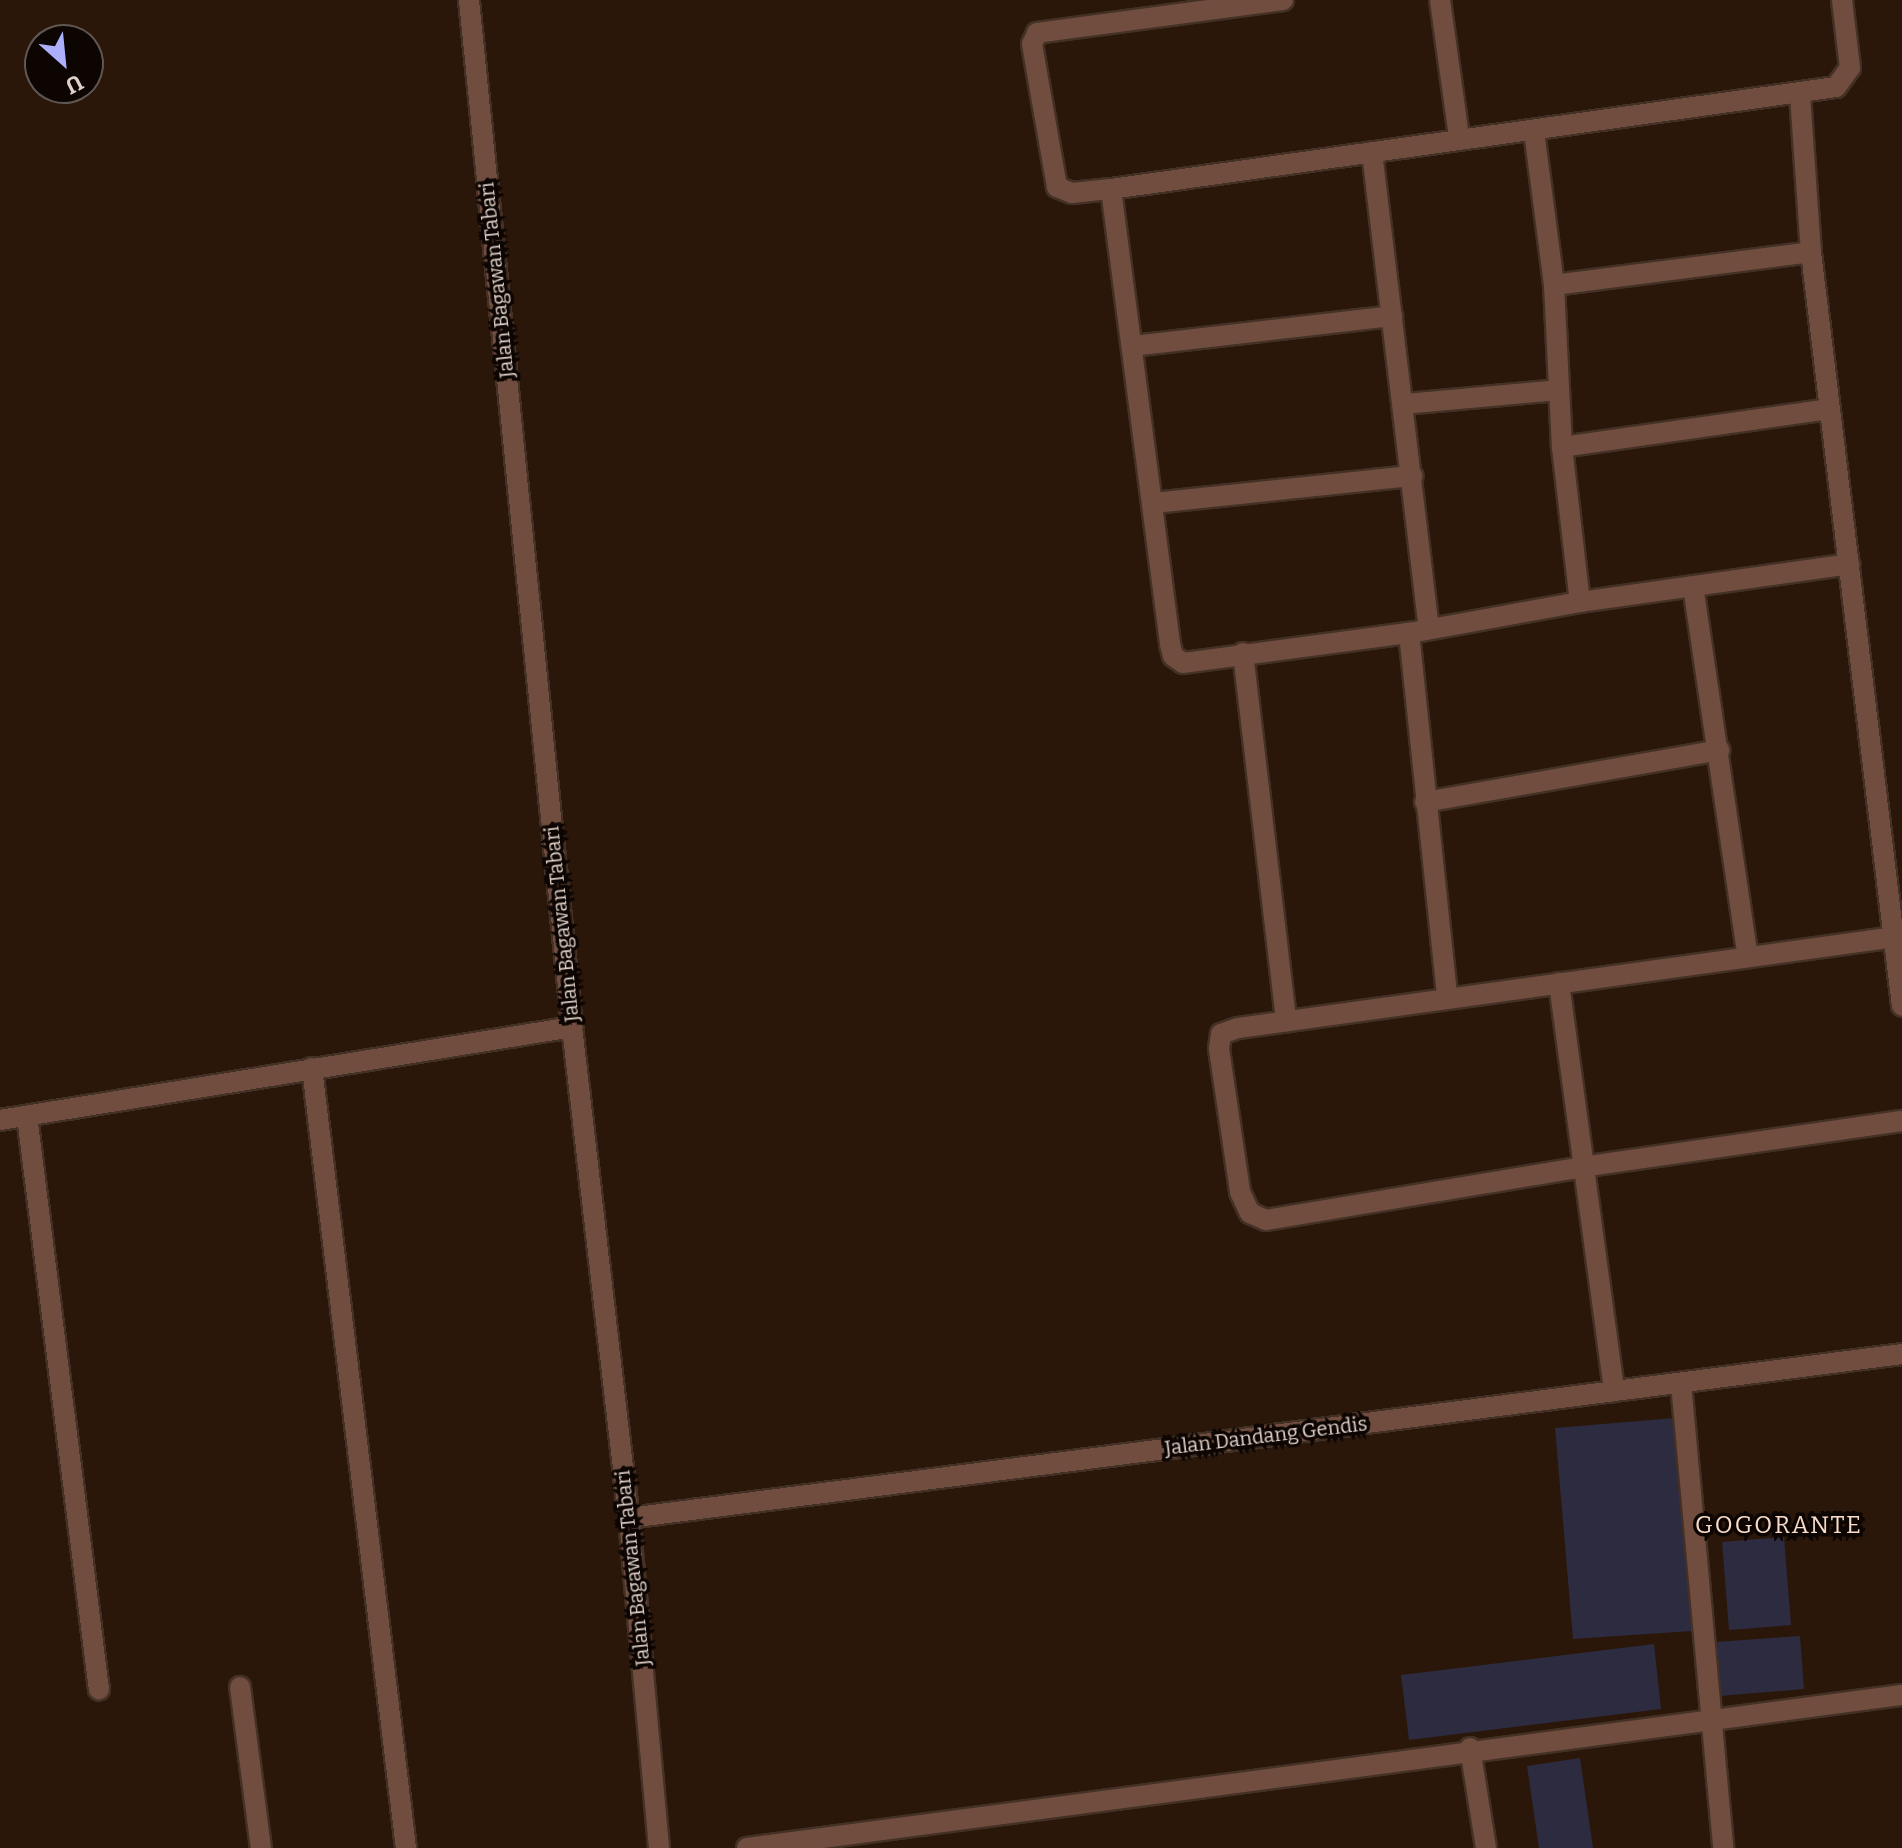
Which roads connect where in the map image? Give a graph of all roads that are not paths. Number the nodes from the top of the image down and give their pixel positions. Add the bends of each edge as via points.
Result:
1 (469, 0) edge
2 (1283, 0) edge
3 (1440, 0) edge
4 (1842, 0) edge
5 (1800, 95) junction
6 (1534, 131) junction
7 (1459, 137) junction
8 (1372, 152) junction
9 (1111, 189) junction
10 (1811, 252) junction
11 (1554, 285) junction
12 (1392, 316) junction
13 (1133, 346) junction
14 (1558, 390) junction
15 (1405, 404) junction
16 (1829, 409) junction
17 (1562, 447) junction
18 (1413, 476) junction
19 (1154, 503) junction
20 (1849, 564) junction
21 (1693, 586) junction
22 (1580, 602) junction
23 (1419, 631) junction
24 (1243, 653) junction
25 (1719, 750) junction
26 (1425, 802) junction
27 (1895, 937) junction
28 (1748, 957) junction
29 (1559, 983) junction
30 (1447, 997) junction
31 (1902, 1006) edge
32 (1286, 1021) junction
33 (572, 1027) junction
34 (312, 1068) junction
35 (27, 1116) junction
36 (0, 1120) edge
37 (1902, 1121) edge
38 (1582, 1167) junction
39 (1902, 1354) edge
40 (1681, 1383) junction
41 (1614, 1391) junction
42 (629, 1518) junction
43 (240, 1687) dead end
44 (99, 1690) dead end
45 (1902, 1695) edge
46 (1711, 1718) junction
47 (1470, 1748) junction
48 (261, 1848) edge
49 (406, 1848) edge
50 (659, 1848) edge
51 (747, 1848) edge
52 (1486, 1848) edge
53 (1723, 1848) edge

1 - 33 street, Jalan Bagawan Tabari
2 - 9 street via 1037,33 1032,44 1057,187 1072,193
3 - 7 street
4 - 5 street via 1850,68 1836,87
5 - 6 street
5 - 10 street
6 - 7 street
6 - 11 street
7 - 8 street
8 - 9 street
8 - 12 street
9 - 13 street
10 - 11 street
10 - 16 street
11 - 14 street
12 - 13 street
12 - 15 street
13 - 19 street
14 - 15 street
14 - 17 street
15 - 18 street
16 - 17 street
16 - 20 street
17 - 22 street
18 - 19 street
18 - 23 street
19 - 24 street via 1173,656 1183,663
20 - 21 street
20 - 27 street
21 - 22 street
21 - 25 street
22 - 23 street
23 - 24 street
23 - 26 street
24 - 32 street
25 - 26 street
25 - 28 street
26 - 30 street
27 - 28 street
27 - 31 street
28 - 29 street
29 - 30 street
29 - 38 street
30 - 32 street
32 - 38 street via 1221,1034 1240,1192 1250,1213 1266,1220
33 - 34 street
33 - 42 street, Jalan Bagawan Tabari
34 - 35 street
34 - 49 street
35 - 36 street
35 - 44 street
37 - 38 street
38 - 41 street
39 - 40 street, Jalan Dandang Gendis
40 - 41 street, Jalan Dandang Gendis
40 - 46 street
41 - 42 street, Jalan Dandang Gendis
42 - 50 street, Jalan Bagawan Tabari
43 - 48 street
45 - 46 street
46 - 47 street
46 - 53 street
47 - 51 street
47 - 52 street

